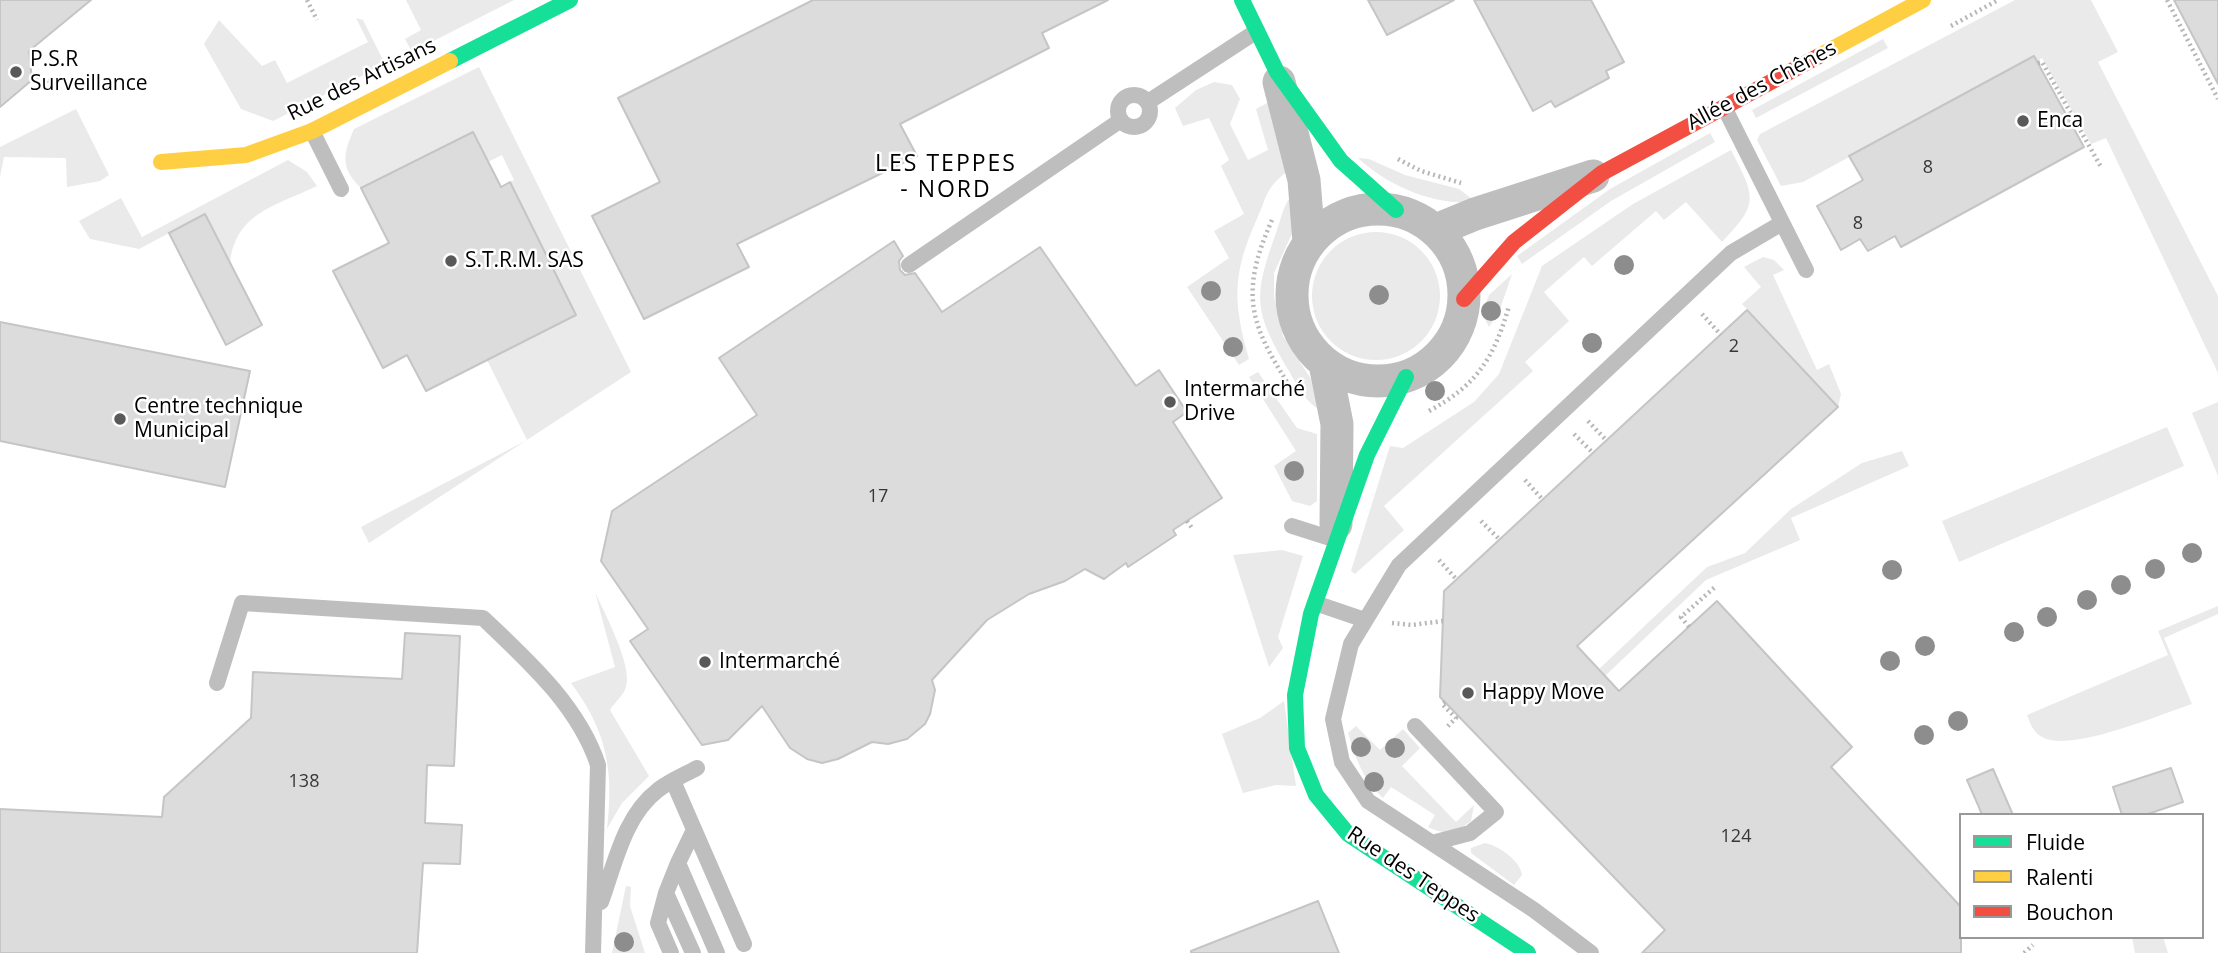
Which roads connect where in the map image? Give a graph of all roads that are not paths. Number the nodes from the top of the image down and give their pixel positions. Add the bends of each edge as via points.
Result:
1 (570, 0) edge
2 (1242, 0) edge
3 (1923, 0) edge
4 (1257, 31) junction
5 (1277, 72) junction
6 (1148, 102) junction
7 (1724, 107) junction
8 (1121, 121) junction
9 (312, 131) junction
10 (161, 162) dead end
11 (1602, 173) junction
12 (341, 189) dead end
13 (1396, 210) junction
14 (1782, 223) junction
15 (1436, 230) junction
16 (1309, 242) junction
17 (909, 265) dead end
18 (1806, 270) dead end
19 (1464, 299) junction
20 (1325, 364) junction
21 (1406, 377) junction
22 (1292, 526) dead end
23 (1336, 540) junction
24 (1315, 603) junction
25 (1365, 620) junction
26 (217, 683) dead end
27 (1415, 726) dead end
28 (697, 768) dead end
29 (673, 781) junction
30 (693, 832) junction
31 (1432, 843) junction
32 (678, 863) junction
33 (666, 893) junction
34 (596, 918) junction
35 (658, 923) junction
36 (744, 944) dead end
37 (593, 953) edge
38 (658, 953) edge
39 (671, 953) edge
40 (692, 953) edge
41 (717, 953) edge
42 (1528, 953) edge
43 (1591, 953) edge

1 - 9 street, Rue des Artisans
2 - 4 street
3 - 7 street, Allée des Chênes
4 - 5 street
4 - 6 lane
5 - 13 street via 1341,161
5 - 16 street via 1304,180
6 - 8 lane via 1150,114 1140,126
6 - 8 lane via 1141,96 1125,97 1118,106
7 - 11 street, Allée des Chênes
7 - 14 lane
8 - 17 lane
9 - 10 street, Rue des Artisans via 246,155
9 - 12 lane
11 - 15 street, Allée des Chênes
11 - 19 street, Allée des Chênes via 1514,242
13 - 15 street
13 - 16 street via 1377,208 1339,217
14 - 18 lane
14 - 25 lane via 1731,253 1398,565
15 - 19 street via 1452,250 1462,274
16 - 20 street via 1297,262 1291,306 1303,338
19 - 21 street via 1459,324 1447,347 1429,365
20 - 21 street via 1363,381
20 - 23 street, Rue des Teppes via 1337,424
21 - 23 street, Rue des Teppes via 1376,429
22 - 23 lane
23 - 24 street, Rue des Teppes
24 - 25 lane
24 - 42 street, Rue des Teppes via 1304,637 1294,718 1299,756 1318,799 1340,826 1370,850
25 - 31 lane via 1351,644 1333,719 1342,762 1368,801
26 - 34 lane via 242,603 483,618 559,696 598,765
27 - 31 lane via 1496,812 1470,833
28 - 29 lane
29 - 30 lane
29 - 34 lane via 645,802 628,828
30 - 32 lane
30 - 36 lane
31 - 43 lane
32 - 33 lane
32 - 41 lane
33 - 35 lane
33 - 40 lane
34 - 37 lane
35 - 38 lane
35 - 39 lane

